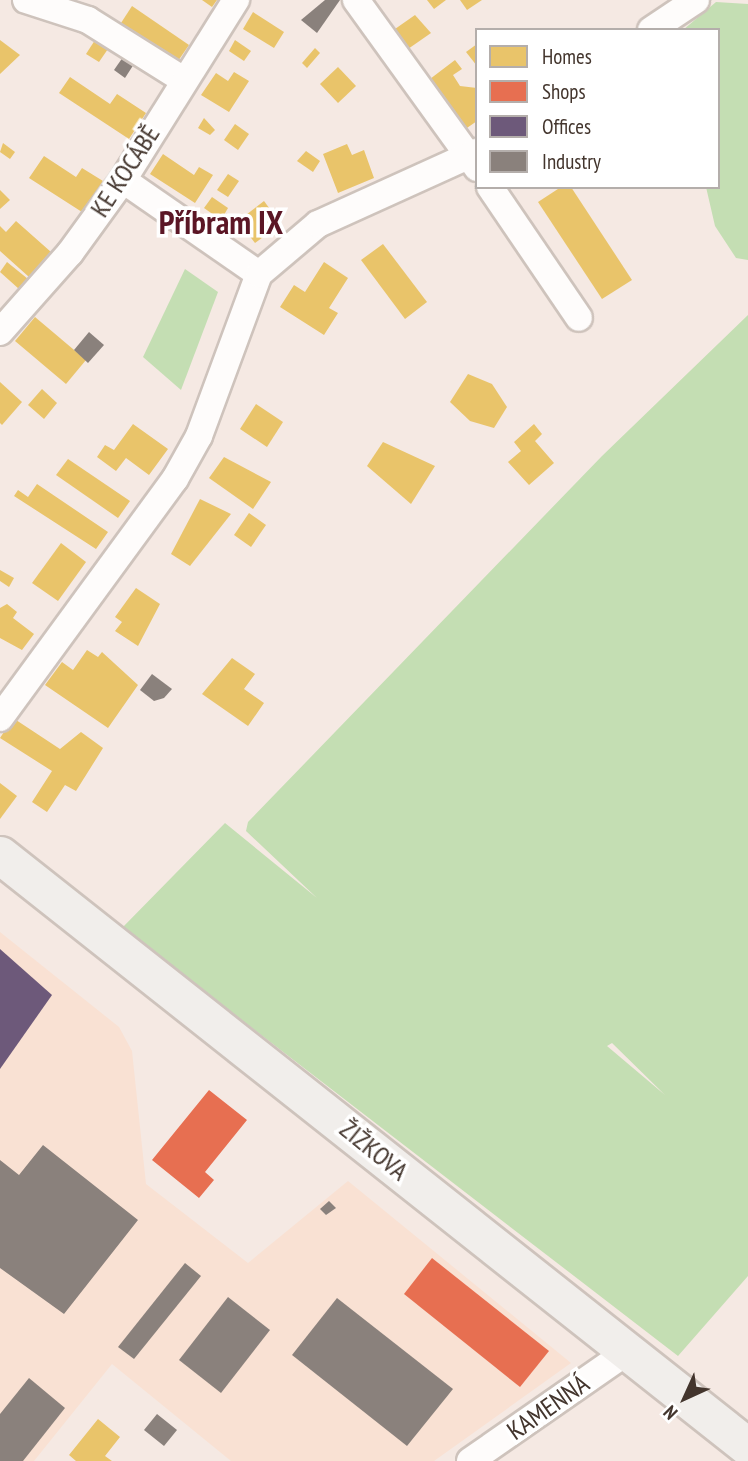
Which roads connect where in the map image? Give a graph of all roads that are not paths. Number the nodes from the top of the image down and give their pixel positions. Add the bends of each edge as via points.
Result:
1 (26, 0) edge
2 (236, 0) edge
3 (356, 0) edge
4 (696, 0) edge
5 (654, 28) edge
6 (182, 79) junction
7 (474, 159) edge
8 (123, 180) junction
9 (491, 189) edge
10 (259, 274) junction
11 (579, 318) dead end
12 (0, 332) edge
13 (0, 719) edge
14 (0, 855) edge
15 (627, 1352) junction
16 (748, 1447) edge
17 (470, 1461) edge

1 - 6 street via 88,20
2 - 6 street, KE KOCÁBĚ
3 - 7 street
4 - 5 street
6 - 8 street, KE KOCÁBĚ
7 - 10 street via 318,223
8 - 10 street
8 - 12 street, KE KOCÁBĚ via 70,253
9 - 11 street
10 - 13 street via 199,436 175,479
14 - 15 street, ŽIŽKOVA
15 - 16 street, ŽIŽKOVA
15 - 17 street, KAMENNÁ

